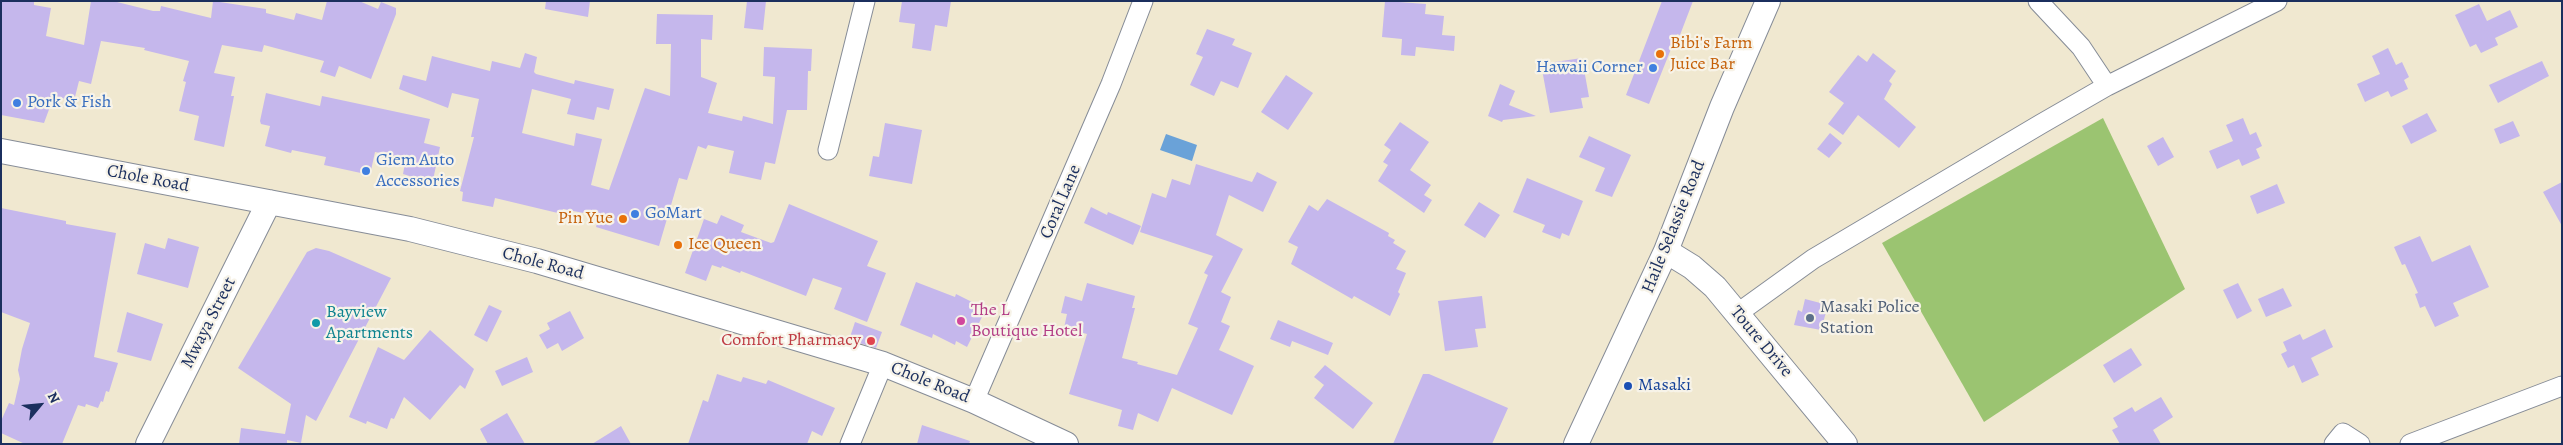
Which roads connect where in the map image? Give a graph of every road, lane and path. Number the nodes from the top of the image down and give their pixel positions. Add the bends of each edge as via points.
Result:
1 (865, 1) edge
2 (1144, 1) edge
3 (2038, 1) edge
4 (2277, 1) edge
5 (1767, 5) edge
6 (2108, 86) junction
7 (828, 150) dead end
8 (1, 151) edge
9 (269, 202) junction
10 (1666, 251) junction
11 (1738, 313) junction
12 (883, 364) junction
13 (2562, 386) edge
14 (974, 401) junction
15 (2343, 440) edge
16 (148, 444) edge
17 (850, 444) edge
18 (1066, 444) edge
19 (1576, 444) edge
20 (1845, 444) edge
21 (2360, 444) edge
22 (2410, 444) edge

1 - 7 street
2 - 14 street, Coral Lane
3 - 6 street via 2081,47
4 - 6 street
5 - 10 street, Haile Selassie Road via 1722,106
6 - 11 street via 1813,259
8 - 9 street, Chole Road
9 - 12 street, Chole Road via 410,229 537,261
9 - 16 street, Mwaya Street
10 - 11 street, Toure Drive via 1692,267
10 - 19 street, Haile Selassie Road
11 - 20 street, Toure Drive
12 - 14 street, Chole Road
12 - 17 street
13 - 22 street
14 - 18 street, Chole Road
15 - 21 street

